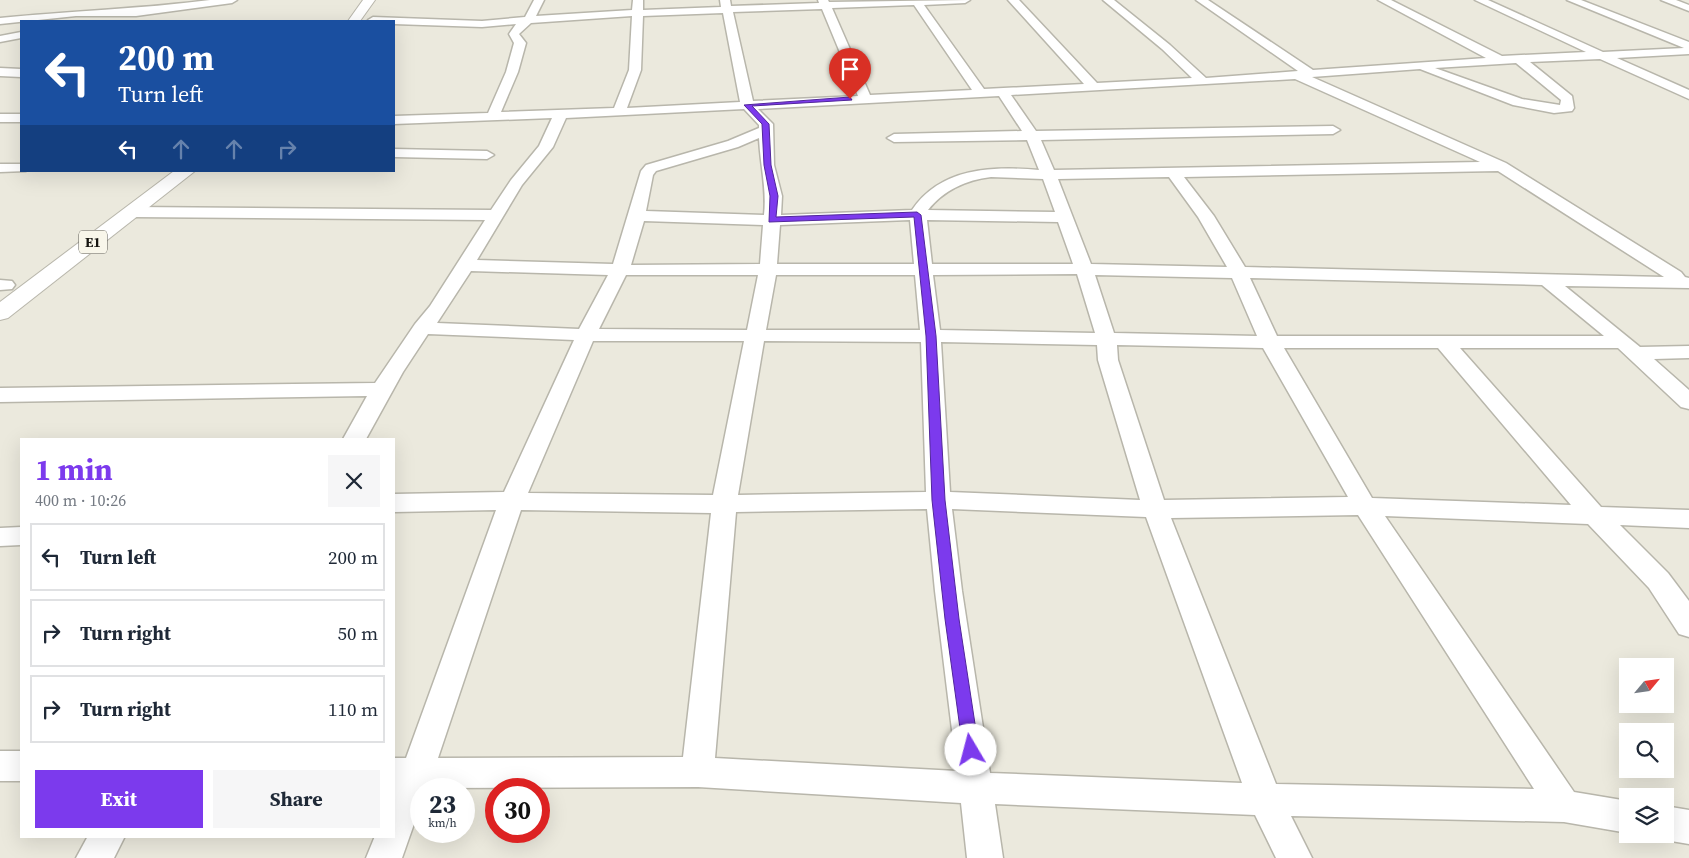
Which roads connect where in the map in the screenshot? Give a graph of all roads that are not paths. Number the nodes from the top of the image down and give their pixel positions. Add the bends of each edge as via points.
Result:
1 (232, 0) edge
2 (369, 0) edge
3 (539, 0) edge
4 (638, 0) edge
5 (965, 0) edge
6 (1012, 0) edge
7 (1108, 0) edge
8 (1202, 0) edge
9 (1383, 0) edge
10 (1480, 0) edge
11 (1572, 0) edge
12 (1666, 0) edge
13 (916, 1) edge
14 (825, 3) edge
15 (726, 5) edge
16 (383, 7) dead end
17 (1689, 8) edge
18 (150, 11) junction
19 (637, 14) junction
20 (101, 20) edge
21 (355, 20) edge
22 (373, 20) edge
23 (528, 20) junction
24 (0, 21) edge
25 (395, 21) edge
26 (20, 35) edge
27 (0, 39) edge
28 (1689, 46) edge
29 (1689, 52) edge
30 (1604, 56) junction
31 (1519, 59) junction
32 (1501, 60) junction
33 (1417, 66) junction
34 (0, 72) edge
35 (20, 73) edge
36 (1309, 73) junction
37 (1293, 74) junction
38 (1202, 81) junction
39 (1093, 86) junction
40 (1002, 91) junction
41 (980, 93) junction
42 (1689, 95) edge
43 (866, 98) junction
44 (747, 105) junction
45 (619, 112) junction
46 (561, 114) junction
47 (493, 116) junction
48 (0, 118) edge
49 (20, 118) edge
50 (395, 120) edge
51 (766, 130) junction
52 (1333, 130) dead end
53 (1032, 136) junction
54 (894, 138) dead end
55 (395, 153) edge
56 (487, 155) dead end
57 (1501, 166) junction
58 (0, 168) edge
59 (20, 168) edge
60 (159, 172) edge
61 (185, 172) edge
62 (1174, 174) junction
63 (1049, 176) junction
64 (133, 212) junction
65 (496, 215) junction
66 (917, 215) junction
67 (637, 216) junction
68 (1064, 217) junction
69 (772, 220) junction
70 (464, 265) junction
71 (925, 268) junction
72 (768, 269) junction
73 (1084, 269) junction
74 (620, 270) junction
75 (1239, 273) junction
76 (1547, 280) junction
77 (1684, 283) edge
78 (2, 286) edge
79 (0, 313) edge
80 (422, 328) junction
81 (586, 335) junction
82 (754, 335) junction
83 (931, 336) junction
84 (1106, 338) junction
85 (1270, 342) junction
86 (1444, 342) junction
87 (1629, 348) junction
88 (1689, 352) edge
89 (380, 389) junction
90 (0, 395) edge
91 (1689, 402) edge
92 (355, 438) edge
93 (938, 500) junction
94 (512, 502) junction
95 (395, 503) edge
96 (724, 504) junction
97 (1365, 506) junction
98 (1155, 509) junction
99 (1593, 514) junction
100 (1689, 519) edge
101 (20, 536) edge
102 (0, 537) edge
103 (1689, 626) edge
104 (0, 766) edge
105 (20, 766) edge
106 (698, 772) junction
107 (405, 774) edge
108 (976, 788) junction
109 (1265, 800) junction
110 (1564, 806) junction
111 (1619, 815) edge
112 (1674, 824) edge
113 (395, 827) edge
114 (1689, 827) edge
115 (107, 838) edge
116 (391, 838) edge
117 (94, 858) edge
118 (384, 858) edge
119 (985, 858) edge
120 (1294, 858) edge

1 - 18 street
2 - 21 highway
3 - 23 street
4 - 19 street
5 - 13 street
6 - 39 street
7 - 38 street
8 - 36 street
9 - 32 street
10 - 30 street
11 - 28 street
12 - 17 street
13 - 14 street
13 - 41 street
14 - 15 street
14 - 43 street
15 - 19 street
15 - 44 street
16 - 22 highway
18 - 20 street
18 - 24 street via 76,13
19 - 23 street
19 - 45 street via 635,70
23 - 25 street via 482,24
23 - 47 street via 514,34 520,43 512,72
26 - 27 street
29 - 30 street
30 - 31 street
30 - 42 street
31 - 32 street
31 - 33 street via 1567,99 1567,108 1556,111 1534,106
32 - 33 street
33 - 36 street
34 - 35 street
36 - 37 street
37 - 38 street
37 - 57 street
38 - 39 street
39 - 40 street
40 - 41 street
40 - 53 street
41 - 43 street
43 - 44 street
44 - 45 street
44 - 51 street via 762,118
45 - 46 street
46 - 47 street
46 - 65 street via 546,147
47 - 50 street
48 - 49 street
51 - 67 street via 733,144 651,168 646,174
51 - 69 street via 767,165 774,196
52 - 53 street
53 - 54 street
53 - 63 street
55 - 56 street
57 - 62 street
57 - 77 street
58 - 59 street
60 - 78 highway, E1
61 - 64 highway, E1
62 - 63 street
62 - 75 street via 1206,216
63 - 66 street via 998,171 963,178 951,182 924,203
63 - 68 street
64 - 65 street
64 - 79 highway, E1
65 - 70 street
66 - 68 street
66 - 69 street
66 - 71 street
67 - 69 street
67 - 74 street
68 - 73 street
69 - 72 street
70 - 74 street
70 - 80 street via 438,309
71 - 72 street
71 - 73 street
71 - 83 street
72 - 74 street
72 - 82 street
73 - 75 street
73 - 84 street
74 - 81 street
75 - 76 street
75 - 85 street
76 - 77 street
76 - 87 street
80 - 81 street
80 - 89 street
81 - 82 street
81 - 94 street
82 - 83 street
82 - 96 street
83 - 84 street
83 - 93 street
84 - 85 street
84 - 98 street via 1108,360
85 - 86 street
85 - 97 street
86 - 87 street
86 - 99 street
87 - 88 street
87 - 91 street
89 - 90 street
89 - 92 street
93 - 96 street
93 - 98 street
93 - 108 street
94 - 95 street
94 - 96 street
94 - 107 street
96 - 106 street
97 - 98 street
97 - 99 street
97 - 110 street
98 - 109 street
99 - 100 street
99 - 103 street via 1647,569 1682,611
101 - 102 street
104 - 105 street
106 - 107 street
106 - 108 street
107 - 113 street
108 - 109 street
108 - 119 street
109 - 110 street
109 - 120 street
110 - 111 street
112 - 114 street
115 - 117 street
116 - 118 street

